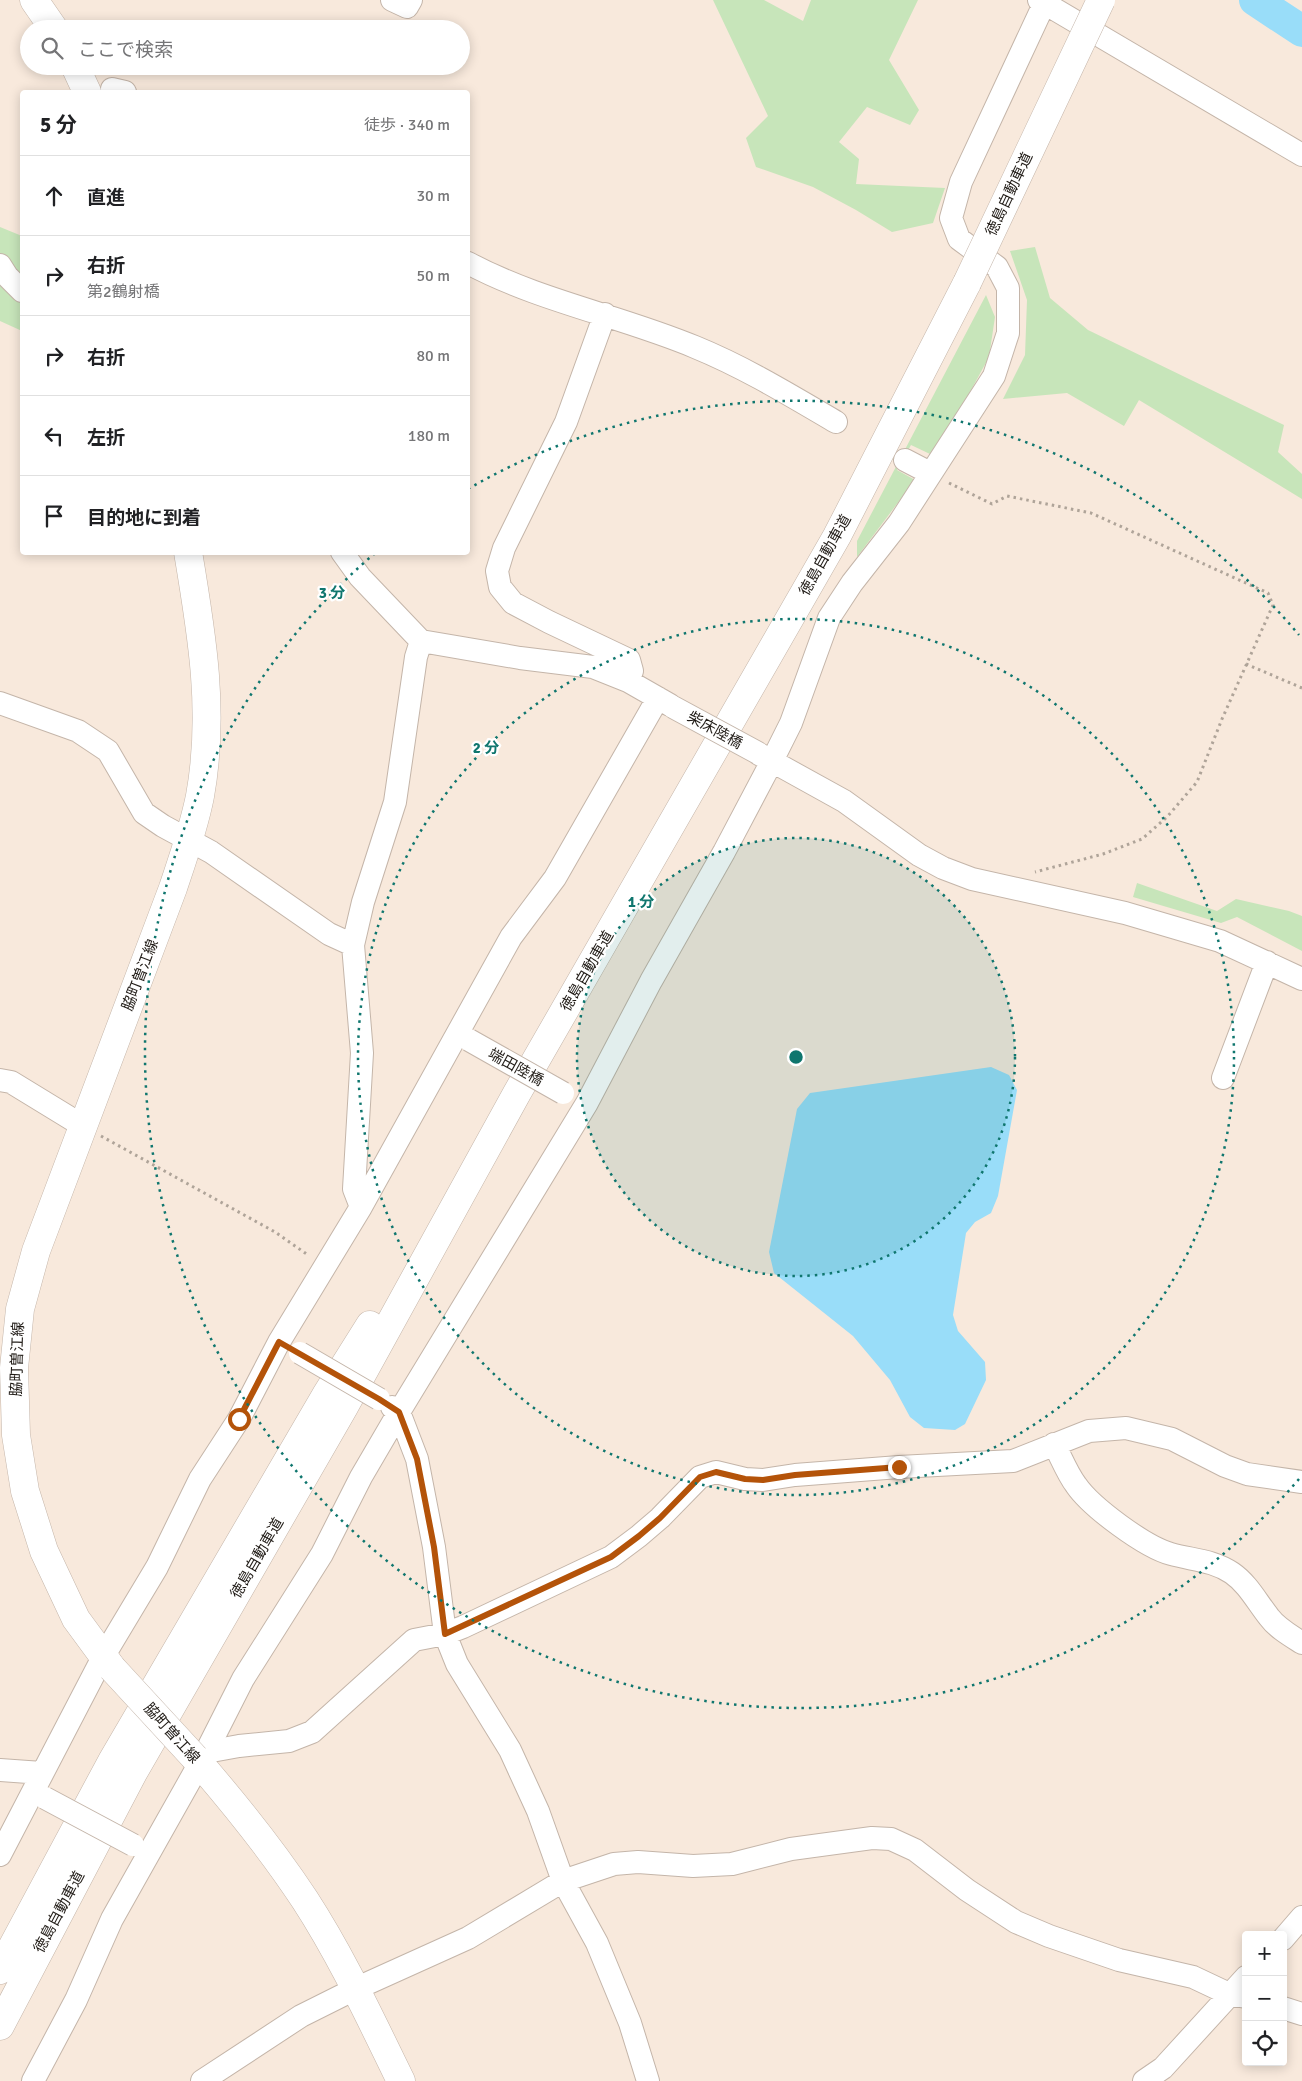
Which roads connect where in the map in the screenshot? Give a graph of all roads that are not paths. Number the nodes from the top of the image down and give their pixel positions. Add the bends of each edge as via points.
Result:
1 (34, 0) edge
2 (392, 0) edge
3 (411, 0) edge
4 (1101, 0) edge
5 (1042, 2) edge
6 (48, 20) edge
7 (87, 75) edge
8 (107, 90) edge
9 (1302, 155) edge
10 (470, 264) edge
11 (0, 265) edge
12 (20, 289) edge
13 (605, 314) junction
14 (836, 422) dead end
15 (905, 460) dead end
16 (930, 473) junction
17 (189, 555) edge
18 (344, 555) edge
19 (422, 641) junction
20 (628, 681) junction
21 (0, 703) edge
22 (666, 703) junction
23 (765, 757) junction
24 (189, 841) junction
25 (353, 945) junction
26 (1267, 962) junction
27 (1302, 979) edge
28 (463, 1038) junction
29 (1223, 1078) dead end
30 (0, 1080) edge
31 (517, 1093) junction
32 (587, 1103) junction
33 (83, 1126) junction
34 (361, 1207) junction
35 (279, 1342) junction
36 (399, 1412) junction
37 (8, 1436) edge
38 (1054, 1444) junction
39 (1302, 1482) edge
40 (445, 1634) junction
41 (1302, 1643) edge
42 (108, 1662) junction
43 (200, 1758) junction
44 (0, 1770) edge
45 (40, 1788) junction
46 (140, 1849) junction
47 (0, 1855) edge
48 (563, 1881) junction
49 (1302, 1917) edge
50 (1287, 1934) edge
51 (0, 1970) edge
52 (356, 1989) junction
53 (1238, 1996) edge
54 (1287, 2009) edge
55 (1302, 2014) edge
56 (0, 2026) edge
57 (33, 2081) edge
58 (202, 2081) edge
59 (402, 2081) edge
60 (648, 2081) edge
61 (1144, 2081) edge

1 - 6 main road
2 - 3 street via 407,7
4 - 31 main road, 徳島自動車道, bridge via 967,283 837,536
5 - 9 street
5 - 16 street via 961,182 951,218 959,239 997,267 1008,288 1008,333 994,376
7 - 8 main road
10 - 13 street via 541,294
11 - 12 street
13 - 14 street via 696,347 778,388
13 - 20 street via 566,422 504,548 497,571 500,587 513,603 629,660 632,671
15 - 16 street
16 - 23 street via 899,523 829,618 791,723
17 - 24 main road, 脇町曽江線 via 204,645 207,724 200,796
18 - 19 street via 360,577
19 - 20 street, 柴床陸橋 via 593,667
19 - 25 street via 416,657 395,802 362,902
20 - 22 street, 柴床陸橋
21 - 24 street via 78,731 108,751 144,813
22 - 23 street, 柴床陸橋, bridge
22 - 28 street via 555,878 510,937
23 - 26 street, 柴床陸橋 via 844,801 919,856 972,879 1125,913 1220,941
23 - 32 street
24 - 25 street via 211,852 329,934
24 - 33 main road, 脇町曽江線
25 - 34 street via 362,1053 354,1189
26 - 27 street, 柴床陸橋
26 - 29 street
28 - 32 street, 端田陸橋, bridge
28 - 34 street
30 - 33 street via 11,1082
31 - 51 main road, 徳島自動車道 via 326,1395 112,1761
31 - 56 main road, 徳島自動車道 via 344,1407 133,1773
32 - 36 street
33 - 37 main road, 脇町曽江線 via 36,1251 20,1309
34 - 35 street
35 - 36 street, bridge
35 - 42 street via 239,1419 200,1479
36 - 40 street via 417,1459 434,1547
36 - 43 street via 322,1554 243,1679
37 - 42 main road, 脇町曽江線 via 44,1551 76,1619
38 - 39 street via 1089,1431 1126,1428 1172,1439 1247,1474
38 - 40 street via 1013,1461 985,1464 899,1467 763,1480 716,1472 700,1477 660,1518 611,1557
38 - 41 street via 1075,1484 1096,1508 1151,1545 1170,1554 1210,1561 1233,1574 1251,1591 1270,1619
40 - 43 street via 414,1640 312,1732 289,1741 239,1746
40 - 48 street via 457,1664 510,1750 538,1811
42 - 43 main road, 脇町曽江線, bridge
42 - 45 street
43 - 46 street
43 - 52 main road, 脇町曽江線 via 306,1901
44 - 45 street
45 - 46 street, bridge
45 - 47 street
46 - 57 street via 76,2000
48 - 52 street via 468,1938
48 - 53 street via 614,1864 732,1864 790,1849 872,1838 891,1839 915,1850 1016,1922 1119,1960 1193,1977
48 - 60 street via 597,1943 630,2023
49 - 50 street
52 - 58 street via 301,2016
52 - 59 main road, 脇町曽江線
53 - 61 street via 1163,2068
54 - 55 street

